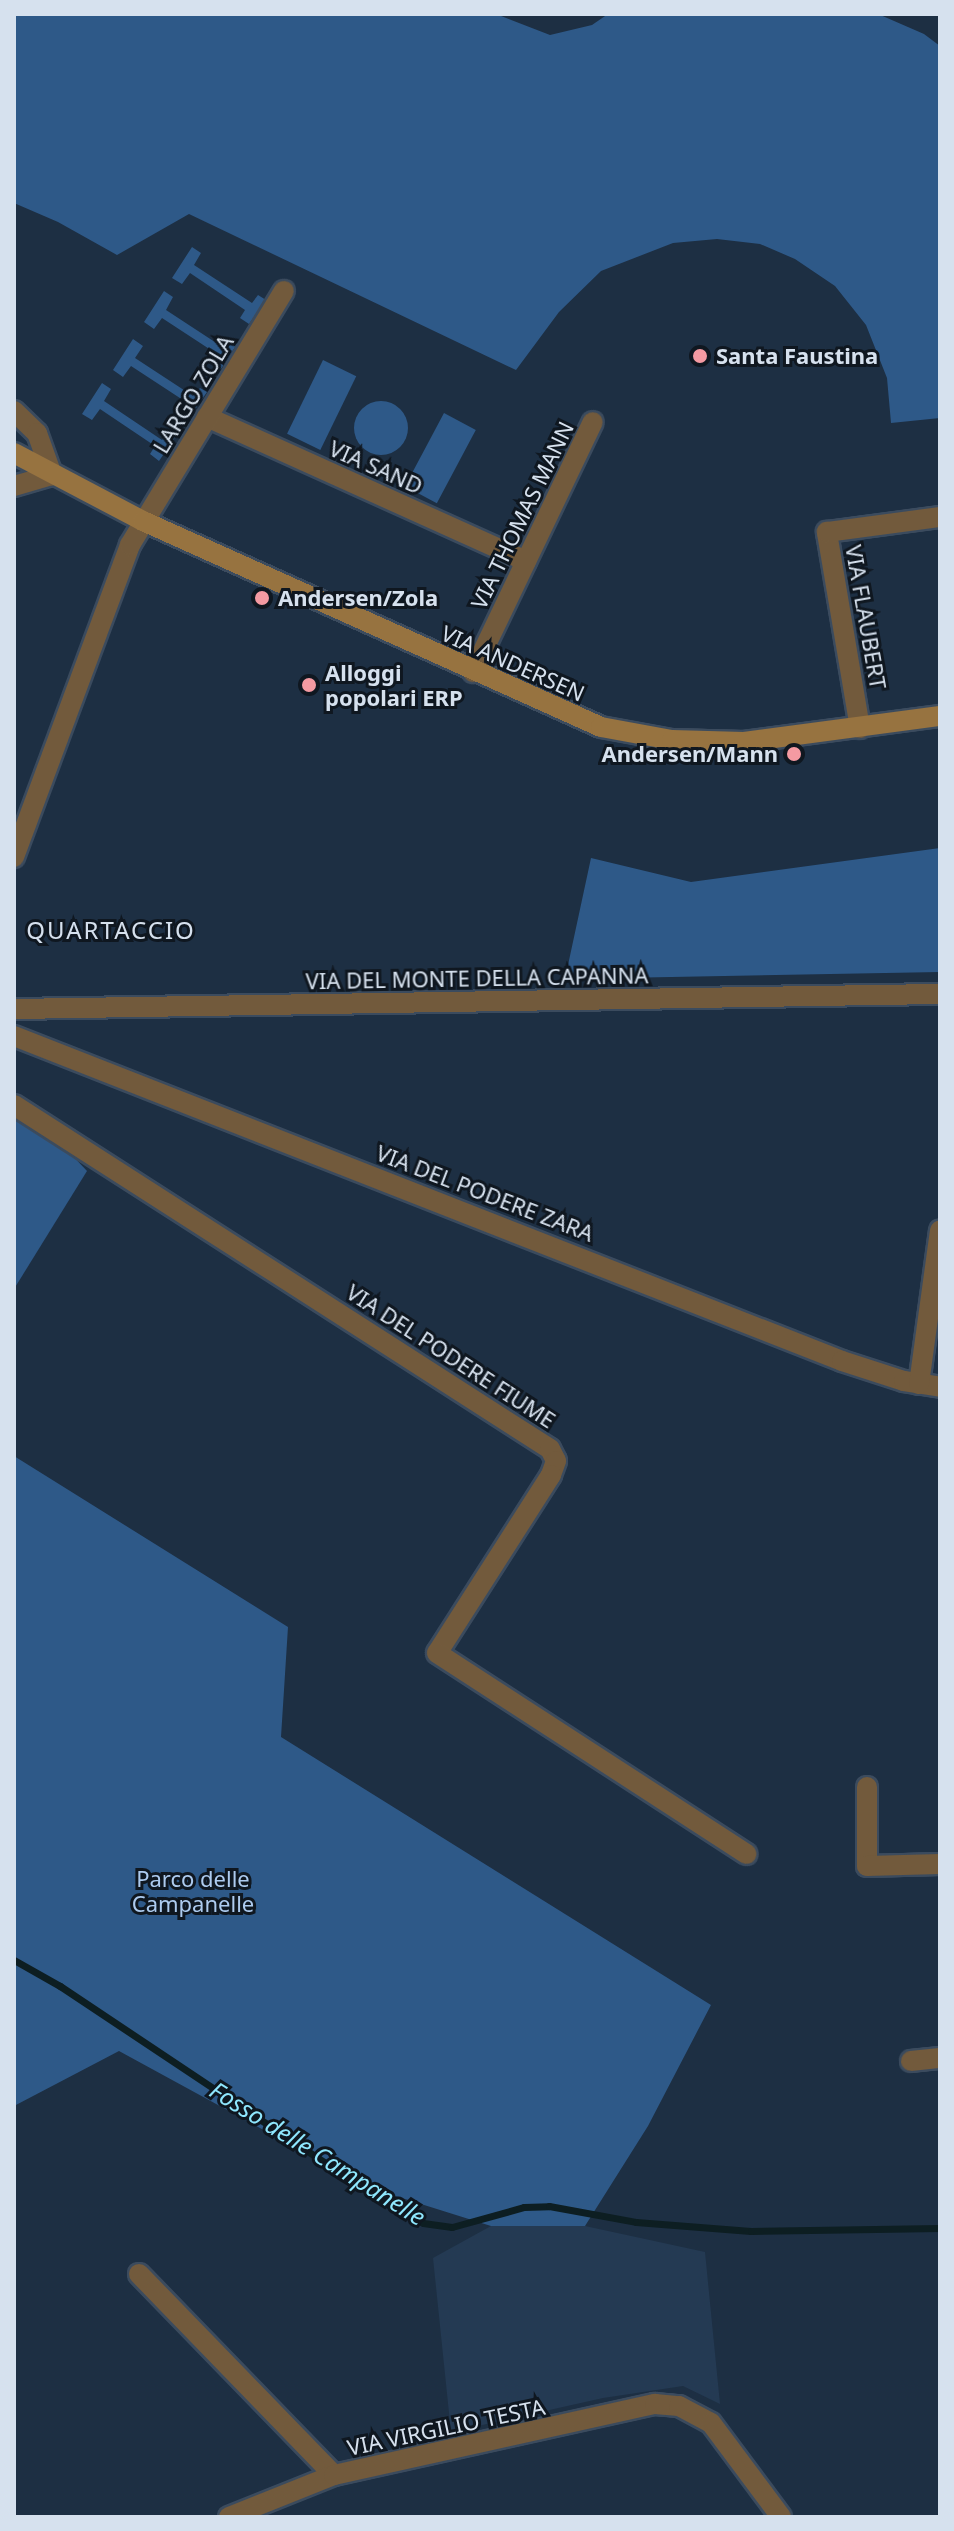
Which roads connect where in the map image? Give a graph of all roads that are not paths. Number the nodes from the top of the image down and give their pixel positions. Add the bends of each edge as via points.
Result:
1 (284, 291) dead end
2 (14, 411) edge
3 (207, 417) junction
4 (593, 422) dead end
5 (14, 453) edge
6 (52, 475) junction
7 (14, 486) edge
8 (940, 517) edge
9 (143, 521) junction
10 (526, 561) junction
11 (473, 672) junction
12 (940, 716) edge
13 (860, 728) junction
14 (14, 857) edge
15 (940, 994) edge
16 (14, 1009) edge
17 (14, 1036) edge
18 (14, 1105) edge
19 (940, 1230) edge
20 (919, 1384) junction
21 (940, 1387) edge
22 (867, 1787) dead end
23 (747, 1854) dead end
24 (940, 1864) edge
25 (940, 2058) edge
26 (911, 2061) dead end
27 (139, 2274) dead end
28 (334, 2475) junction
29 (229, 2517) edge
30 (781, 2517) edge

1 - 3 street, LARGO ZOLA
2 - 6 street via 37,433
3 - 9 street, LARGO ZOLA
3 - 10 street, VIA SAND
4 - 10 street, VIA THOMAS MANN
5 - 6 street, VIA ANDERSEN
6 - 7 street
6 - 9 street, VIA ANDERSEN
8 - 13 street, VIA FLAUBERT via 827,532
9 - 11 street, VIA ANDERSEN
9 - 14 street, LARGO ZOLA
10 - 11 street, VIA THOMAS MANN
11 - 13 street, VIA ANDERSEN via 590,723 660,739 744,742
12 - 13 street, VIA ANDERSEN
15 - 16 street, VIA DEL MONTE DELLA CAPANNA
17 - 20 street, VIA DEL PODERE ZARA via 842,1361
18 - 23 street, VIA DEL PODERE FIUME via 550,1449 556,1461 551,1475 437,1653
19 - 20 street
20 - 21 street, VIA DEL PODERE ZARA
22 - 24 street via 867,1866
25 - 26 street
27 - 28 street
28 - 29 street, VIA VIRGILIO TESTA
28 - 30 street, VIA VIRGILIO TESTA via 634,2407 679,2406 721,2433

